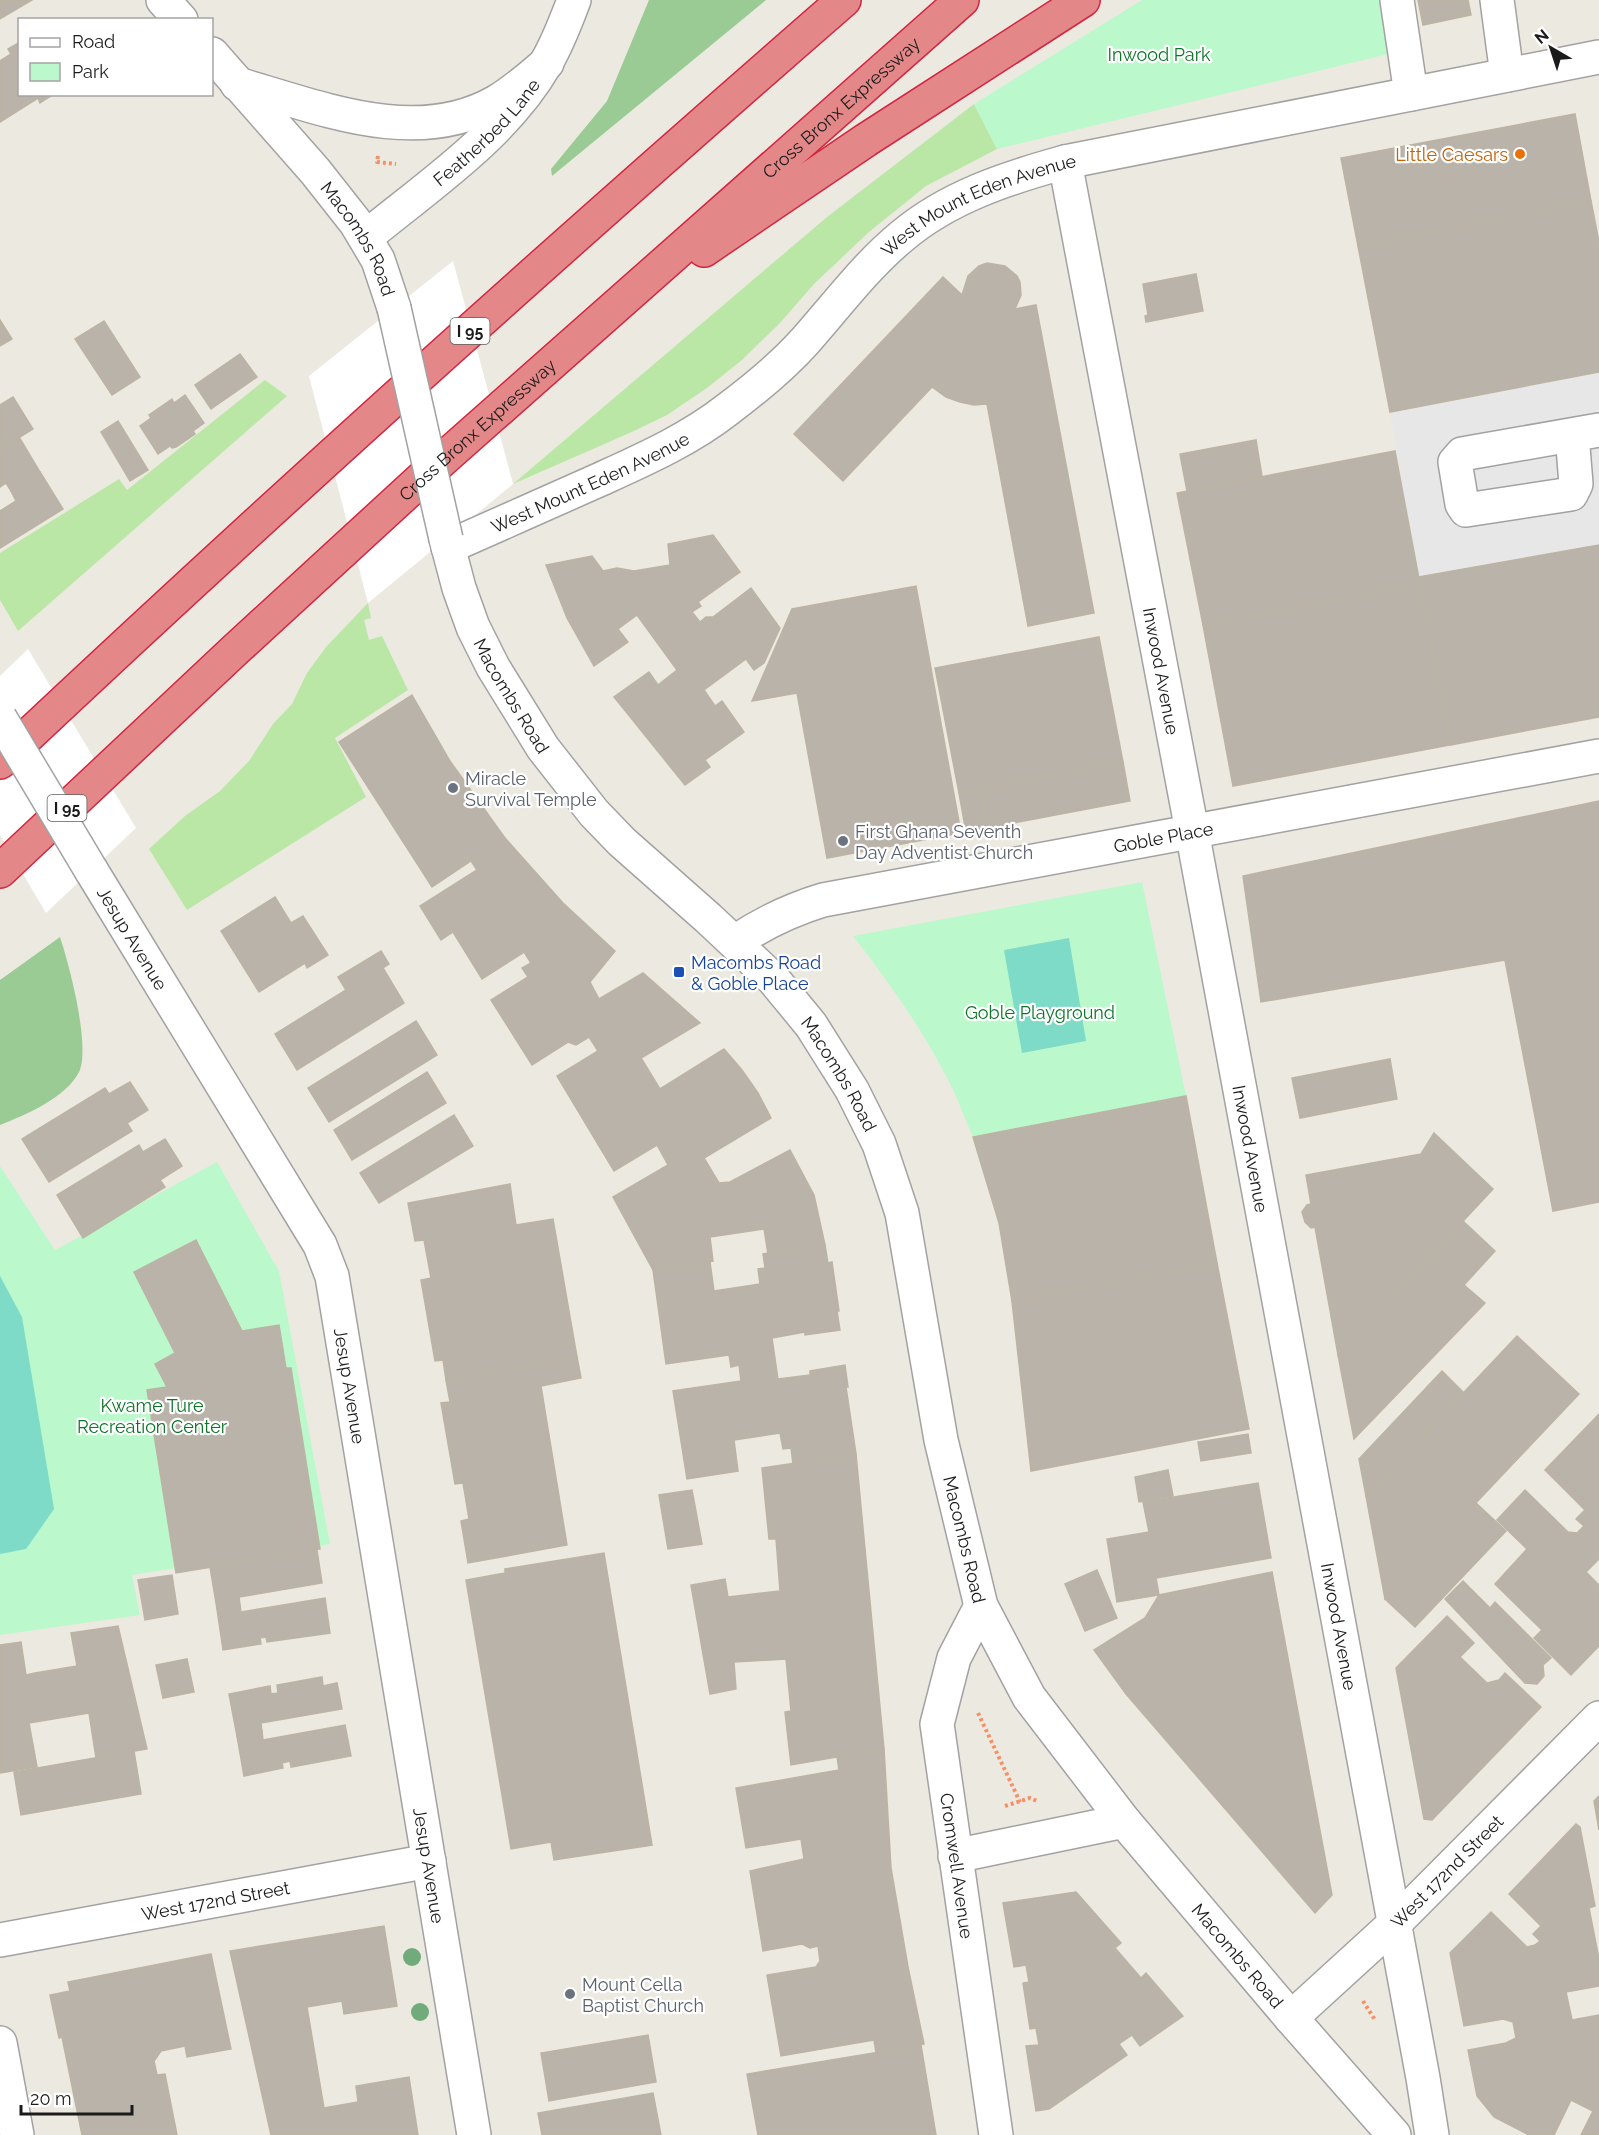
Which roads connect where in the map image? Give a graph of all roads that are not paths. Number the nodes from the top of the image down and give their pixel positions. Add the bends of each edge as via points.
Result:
1 (163, 0) edge
2 (574, 0) edge
3 (843, 0) edge
4 (962, 0) edge
5 (1083, 0) edge
6 (1397, 0) edge
7 (1497, 0) edge
8 (179, 18) edge
9 (213, 55) edge
10 (1599, 57) edge
11 (547, 63) junction
12 (1507, 75) junction
13 (237, 84) junction
14 (1411, 94) junction
15 (1065, 162) junction
16 (366, 237) junction
17 (550, 363) junction
18 (447, 543) junction
19 (100, 667) junction
20 (0, 718) edge
21 (134, 744) junction
22 (0, 747) edge
23 (1599, 756) edge
24 (0, 762) edge
25 (1192, 831) junction
26 (0, 871) edge
27 (0, 894) edge
28 (735, 942) junction
29 (981, 1605) junction
30 (1599, 1718) edge
31 (1124, 1821) junction
32 (955, 1856) junction
33 (429, 1862) junction
34 (1394, 1924) junction
35 (0, 1940) edge
36 (1291, 2018) junction
37 (0, 2043) edge
38 (17, 2135) edge
39 (474, 2135) edge
40 (996, 2135) edge
41 (1394, 2135) edge
42 (1432, 2135) edge

1 - 8 street
2 - 11 street, Featherbed Lane
3 - 19 highway, I 95 via 544,264
4 - 17 highway, Cross Bronx Expressway / I 95
5 - 17 highway via 827,166
6 - 14 street
7 - 12 street
9 - 13 street, Macombs Road
10 - 12 street, West Mount Eden Avenue
11 - 13 street via 495,102 474,112 428,122 377,121
11 - 16 street, Featherbed Lane via 490,134
12 - 14 street, West Mount Eden Avenue
13 - 16 street, Macombs Road via 336,196
14 - 15 street, West Mount Eden Avenue
15 - 18 street, West Mount Eden Avenue via 999,181 916,226 864,271 779,368 704,426 643,460
15 - 25 street, Inwood Avenue
16 - 18 street, Macombs Road, bridge via 383,270 394,308
17 - 21 highway, Cross Bronx Expressway / I 95
18 - 28 street, Macombs Road via 473,627 543,748 622,842
19 - 22 highway
19 - 24 highway, I 95
20 - 33 street, Jesup Avenue, bridge via 327,1259
21 - 26 highway, Cross Bronx Expressway / I 95
21 - 27 highway
23 - 25 street, Goble Place
25 - 28 street, Goble Place via 823,900 775,918
25 - 34 street, Inwood Avenue
28 - 29 street, Macombs Road via 774,980 811,1025 852,1090 879,1144 902,1213 941,1440
29 - 31 street, Macombs Road via 1029,1697
29 - 32 street, Cromwell Avenue via 954,1658 937,1724
30 - 34 street, West 172nd Street
31 - 32 street
31 - 36 street, Macombs Road
32 - 40 street, Cromwell Avenue
33 - 35 street, West 172nd Street
33 - 39 street, Jesup Avenue
34 - 36 street, West 172nd Street
34 - 42 street, Inwood Avenue
36 - 41 street, Macombs Road
37 - 38 street

